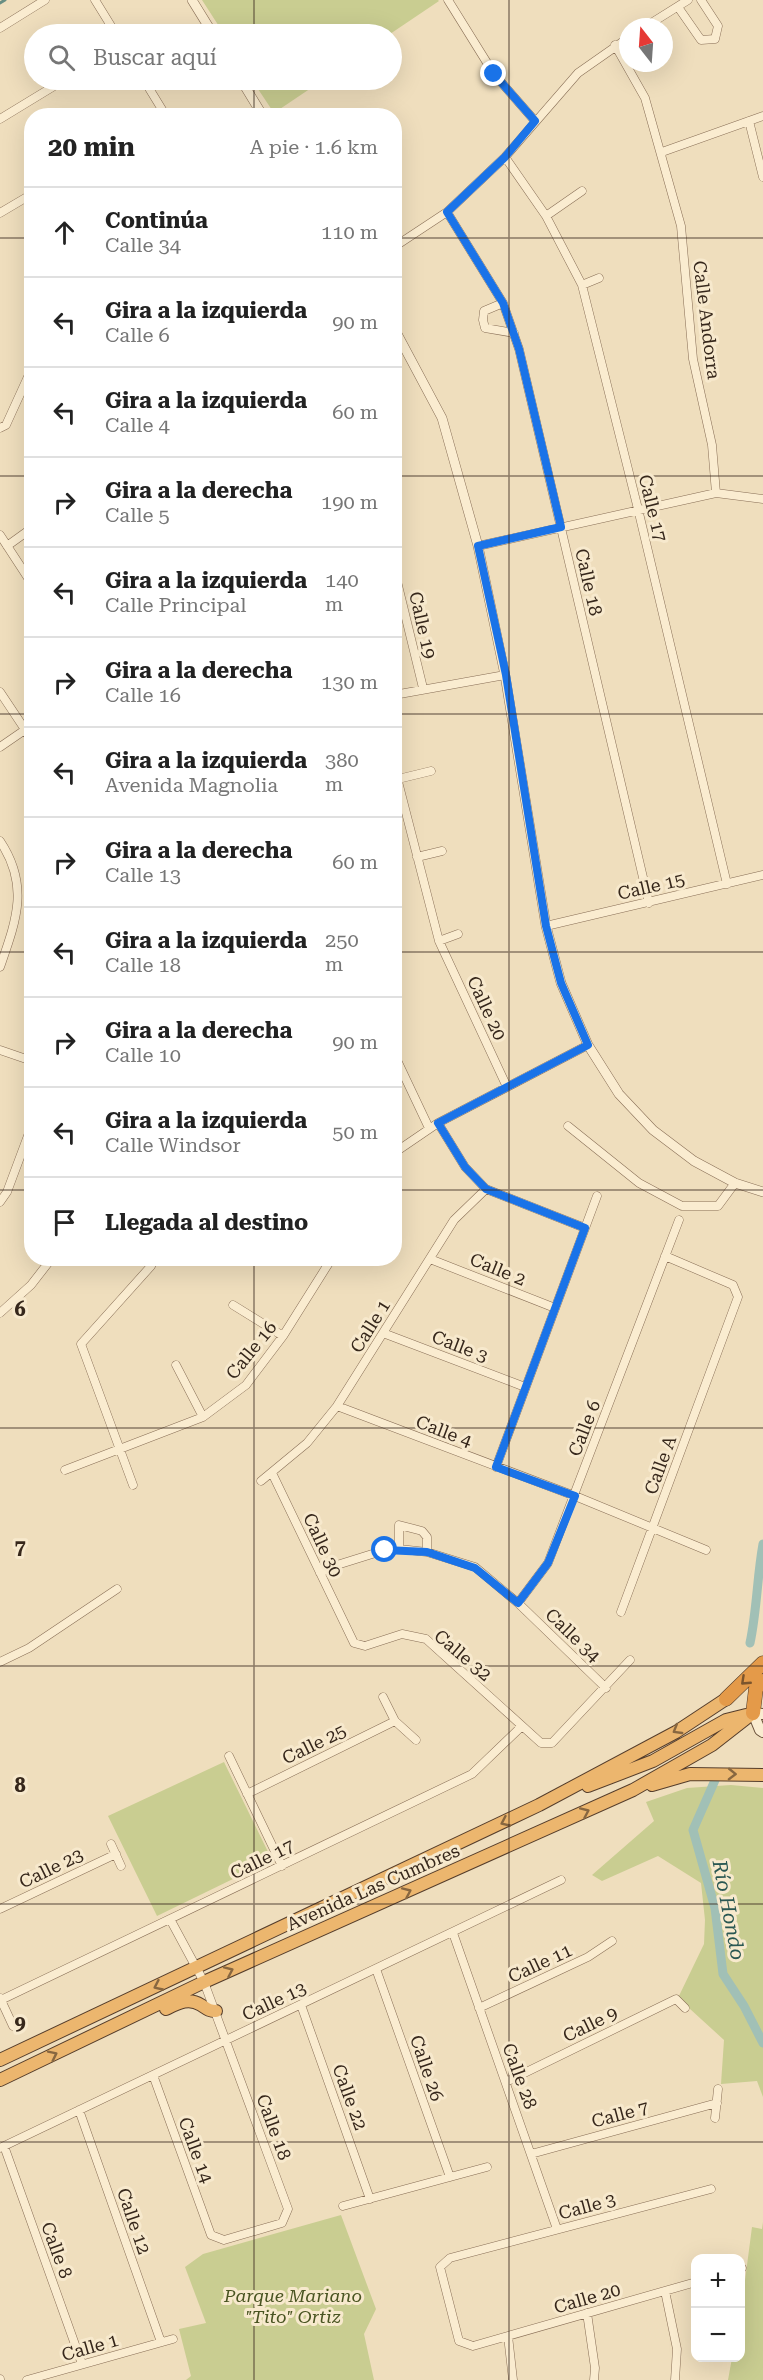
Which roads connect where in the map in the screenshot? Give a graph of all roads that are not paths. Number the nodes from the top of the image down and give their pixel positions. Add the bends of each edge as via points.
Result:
1 (45, 0) edge
2 (95, 0) edge
3 (192, 0) edge
4 (448, 0) edge
5 (688, 0) edge
6 (701, 0) edge
7 (678, 7) junction
8 (660, 18) edge
9 (110, 24) edge
10 (207, 24) edge
11 (0, 28) edge
12 (619, 43) edge
13 (615, 45) junction
14 (48, 90) edge
15 (149, 90) edge
16 (247, 90) edge
17 (159, 108) edge
18 (258, 108) edge
19 (763, 116) edge
20 (0, 119) edge
21 (535, 121) junction
22 (749, 121) junction
23 (662, 153) junction
24 (505, 157) junction
25 (763, 177) edge
26 (582, 191) dead end
27 (24, 199) edge
28 (447, 212) junction
29 (0, 213) edge
30 (546, 216) junction
31 (402, 242) edge
32 (599, 278) dead end
33 (582, 285) junction
34 (503, 303) junction
35 (513, 333) junction
36 (402, 347) edge
37 (24, 385) edge
38 (0, 429) edge
39 (716, 493) junction
40 (763, 499) edge
41 (638, 509) junction
42 (561, 527) junction
43 (24, 534) edge
44 (0, 535) edge
45 (7, 546) junction
46 (478, 546) junction
47 (24, 572) edge
48 (402, 602) edge
49 (506, 675) junction
50 (423, 688) junction
51 (0, 692) edge
52 (402, 692) edge
53 (24, 723) edge
54 (24, 731) edge
55 (0, 747) edge
56 (431, 771) dead end
57 (402, 778) edge
58 (402, 796) edge
59 (0, 841) edge
60 (442, 851) dead end
61 (417, 858) junction
62 (763, 876) edge
63 (727, 884) junction
64 (649, 903) junction
65 (546, 926) junction
66 (458, 934) dead end
67 (439, 940) junction
68 (0, 967) edge
69 (588, 1045) junction
70 (0, 1050) edge
71 (24, 1058) edge
72 (402, 1071) edge
73 (507, 1088) junction
74 (438, 1123) junction
75 (568, 1126) dead end
76 (429, 1128) junction
77 (24, 1147) edge
78 (402, 1147) edge
79 (735, 1183) junction
80 (486, 1189) junction
81 (763, 1192) edge
82 (597, 1196) dead end
83 (0, 1203) edge
84 (679, 1220) dead end
85 (585, 1228) junction
86 (665, 1256) junction
87 (430, 1259) junction
88 (46, 1266) edge
89 (151, 1266) edge
90 (327, 1266) edge
91 (233, 1305) dead end
92 (555, 1308) junction
93 (0, 1313) edge
94 (383, 1333) junction
95 (283, 1336) junction
96 (176, 1365) dead end
97 (525, 1388) junction
98 (337, 1406) junction
99 (202, 1418) junction
100 (118, 1449) junction
101 (496, 1467) junction
102 (65, 1470) dead end
103 (272, 1473) junction
104 (261, 1480) dead end
105 (133, 1485) dead end
106 (575, 1496) junction
107 (652, 1528) junction
108 (399, 1549) junction
109 (706, 1550) dead end
110 (427, 1552) junction
111 (320, 1573) junction
112 (117, 1589) dead end
113 (518, 1603) junction
114 (621, 1612) dead end
115 (347, 1630) joint
116 (630, 1660) dead end
117 (0, 1662) edge
118 (763, 1663) edge
119 (763, 1682) edge
120 (606, 1688) junction
121 (383, 1697) dead end
122 (726, 1699) joint
123 (763, 1703) edge
124 (758, 1714) edge
125 (395, 1722) junction
126 (522, 1726) junction
127 (763, 1732) edge
128 (416, 1740) dead end
129 (229, 1756) dead end
130 (763, 1775) edge
131 (633, 1790) junction
132 (247, 1794) junction
133 (539, 1805) junction
134 (111, 1844) dead end
135 (116, 1854) junction
136 (122, 1866) dead end
137 (282, 1866) junction
138 (561, 1880) dead end
139 (0, 1910) edge
140 (170, 1919) junction
141 (453, 1933) junction
142 (612, 1941) dead end
143 (196, 1967) junction
144 (376, 1969) junction
145 (204, 1982) junction
146 (1, 1998) edge
147 (301, 2005) junction
148 (479, 2008) junction
149 (685, 2008) dead end
150 (216, 2011) junction
151 (13, 2026) dead end
152 (83, 2040) junction
153 (227, 2040) junction
154 (0, 2060) edge
155 (153, 2075) junction
156 (0, 2080) edge
157 (506, 2082) junction
158 (718, 2089) dead end
159 (717, 2103) junction
160 (79, 2110) junction
161 (715, 2118) dead end
162 (2, 2147) edge
163 (531, 2154) junction
164 (487, 2167) dead end
165 (450, 2177) junction
166 (711, 2189) dead end
167 (370, 2199) junction
168 (343, 2206) dead end
169 (557, 2229) junction
170 (211, 2235) joint
171 (691, 2283) edge
172 (665, 2291) junction
173 (587, 2313) junction
174 (508, 2336) junction
175 (173, 2339) dead end
176 (160, 2342) junction
177 (487, 2342) joint
178 (82, 2364) junction
179 (27, 2380) edge
180 (513, 2380) edge
181 (594, 2380) edge
182 (675, 2380) edge

1 - 11 street
2 - 9 street
3 - 10 street
4 - 21 street via 494,74
5 - 7 street
6 - 7 street via 718,26 715,39 701,40
7 - 8 street
12 - 13 street
13 - 21 street via 578,73
13 - 23 street, Calle Andorra via 645,98
14 - 20 street
15 - 17 street
16 - 18 street
19 - 22 street
21 - 24 street
22 - 23 street
22 - 25 street
23 - 39 street, Calle Andorra via 681,226 693,359 712,445
24 - 28 street
24 - 30 street, Calle 17
26 - 30 street
27 - 29 street
28 - 31 street
28 - 34 street, Calle 18
30 - 33 street, Calle 17
32 - 33 street
33 - 41 street, Calle 17
34 - 35 street, Calle 18
34 - 35 street via 484,311 485,328
35 - 42 street, Calle 18
36 - 46 street via 442,418
37 - 38 street
39 - 40 street
39 - 41 street
41 - 42 street
41 - 63 street, Calle 17
42 - 46 street
42 - 64 street, Calle 18
43 - 45 street
44 - 45 street
45 - 47 street
46 - 49 street
48 - 50 street, Calle 19
49 - 50 street
49 - 65 street
50 - 52 street
51 - 53 street
54 - 55 street
56 - 57 street
58 - 61 street, Calle 20
59 - 68 street via 19,883 16,921
60 - 61 street
61 - 67 street, Calle 20
62 - 63 street, Calle 15
63 - 64 street, Calle 15
64 - 65 street, Calle 15
65 - 69 street via 561,983
66 - 67 street
67 - 73 street, Calle 20
69 - 73 street
69 - 79 street via 619,1094 653,1130 694,1161
70 - 71 street
72 - 76 street
73 - 74 street
74 - 76 street
74 - 80 street via 465,1167
75 - 79 street via 639,1182 682,1206 718,1206
76 - 78 street
77 - 83 street
79 - 81 street
80 - 85 street
80 - 87 street, Calle 1 via 454,1220
82 - 85 street
84 - 86 street, Calle 6
85 - 92 street
86 - 106 street, Calle 6
86 - 107 street, Calle A via 733,1285 738,1297
87 - 92 street, Calle 2
87 - 94 street, Calle 1
88 - 93 street
89 - 100 street via 81,1344
90 - 95 street, Calle 16
91 - 95 street
92 - 97 street
94 - 97 street, Calle 3
94 - 98 street, Calle 1
95 - 99 street, Calle 16 via 246,1385
96 - 99 street
97 - 101 street
98 - 101 street, Calle 4
98 - 103 street, Calle 1 via 307,1443
99 - 100 street, Calle 16
100 - 102 street, Calle 16
100 - 105 street
101 - 106 street, Calle 4
103 - 104 street, Calle 1
103 - 111 street, Calle 30
106 - 107 street, Calle 4
106 - 113 street, Calle 6 via 548,1563
107 - 109 street, Calle 4
107 - 114 street, Calle A
108 - 110 street, Calle 34
108 - 110 street via 399,1525 422,1531 428,1537
108 - 111 street, Calle 34 via 375,1553
110 - 113 street, Calle 34 via 475,1568
111 - 115 street, Calle 30
112 - 117 street via 29,1648
113 - 120 street, Calle 34
115 - 126 street, Calle 32 via 354,1643 365,1646 402,1634 426,1640
116 - 120 street
118 -> 122 highway
119 - 124 highway via 756,1688
120 - 126 street via 552,1743 541,1743
121 - 125 street
122 -> 133 highway, Avenida Las Cumbres via 676,1732
123 - 124 highway
124 - 127 main road
124 - 131 highway, Avenida Las Cumbres
124 - 133 highway via 726,1720 653,1761
125 - 128 street
125 - 132 street, Calle 25
126 - 137 street, Calle 17 via 472,1774
129 - 132 street
131 -> 130 highway via 690,1774
145 -> 131 highway, Avenida Las Cumbres
132 - 137 street
133 -> 143 highway, Avenida Las Cumbres
134 - 135 street
135 - 136 street
135 - 139 street, Calle 23
137 - 140 street, Calle 17
138 - 141 street, Calle 13
140 - 143 street, Calle 18
140 - 146 street, Calle 17
141 - 144 street, Calle 13
141 - 148 street, Calle 28
142 - 148 street, Calle 11 via 588,1957
143 - 145 street, Calle 18
143 -> 154 highway, Avenida Las Cumbres
144 - 147 street, Calle 13
144 - 165 street, Calle 26
145 - 150 street, Calle 18
145 - 152 highway, Avenida Las Cumbres
146 - 151 street
147 - 153 street, Calle 13
147 - 167 street, Calle 22
148 - 157 street, Calle 28
149 - 157 street, Calle 9 via 676,2000
150 - 152 highway via 185,2001 94,2042
150 - 153 street, Calle 18
156 -> 152 highway, Avenida Las Cumbres
153 - 155 street, Calle 13
153 - 170 street, Calle 18 via 288,2209 282,2223 224,2240
155 - 160 street, Calle 13
155 - 170 street, Calle 14
157 - 163 street, Calle 28
158 - 159 street
159 - 161 street
159 - 163 street, Calle 7
160 - 162 street, Calle 13
160 - 176 street, Calle 12
162 - 178 street, Calle 8
163 - 169 street, Calle 28
164 - 165 street
165 - 167 street
166 - 169 street, Calle 3
167 - 168 street
169 - 177 street, Calle 3 via 450,2258 440,2267 459,2340 473,2346
171 - 172 street, Calle 20
172 - 173 street, Calle 20
172 - 182 street via 677,2349
173 - 174 street, Calle 20
173 - 181 street
174 - 177 street, Calle 20
174 - 180 street
175 - 176 street, Calle 1
176 - 178 street, Calle 1
178 - 179 street, Calle 1

